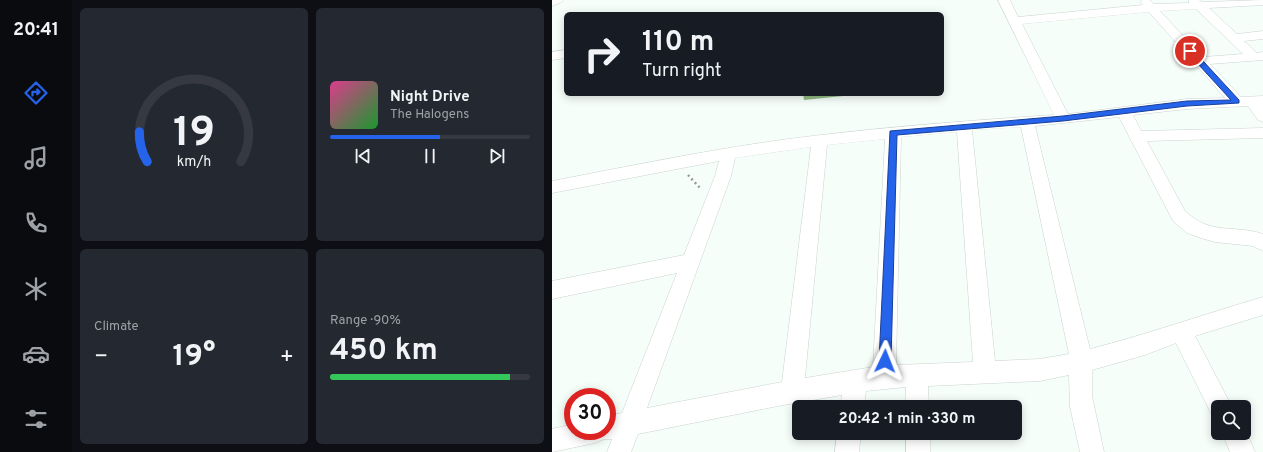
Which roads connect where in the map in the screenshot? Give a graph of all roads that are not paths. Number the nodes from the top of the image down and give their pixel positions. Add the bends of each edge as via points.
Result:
1 (558, 0) edge
2 (1004, 0) edge
3 (1263, 2) edge
4 (552, 3) edge
5 (1196, 3) edge
6 (1147, 4) edge
7 (1015, 21) junction
8 (1263, 35) edge
9 (1234, 38) junction
10 (564, 54) edge
11 (552, 56) edge
12 (1259, 56) edge
13 (1199, 61) junction
14 (1257, 101) edge
15 (1237, 102) junction
16 (1123, 111) junction
17 (1263, 117) edge
18 (1063, 119) junction
19 (1027, 122) junction
20 (964, 126) junction
21 (893, 133) junction
22 (1263, 133) edge
23 (1137, 136) junction
24 (820, 140) junction
25 (727, 154) junction
26 (555, 186) edge
27 (552, 202) edge
28 (1263, 243) edge
29 (690, 262) junction
30 (552, 290) edge
31 (1263, 306) edge
32 (1182, 331) junction
33 (1082, 362) junction
34 (986, 372) junction
35 (917, 375) junction
36 (884, 376) junction
37 (856, 382) junction
38 (792, 392) junction
39 (853, 400) edge
40 (917, 400) edge
41 (1216, 400) edge
42 (630, 423) junction
43 (616, 426) edge
44 (564, 438) edge
45 (848, 440) edge
46 (918, 440) edge
47 (1237, 440) edge
48 (552, 441) edge
49 (619, 452) edge
50 (847, 452) edge
51 (918, 452) edge
52 (1092, 452) edge
53 (1243, 452) edge

1 - 4 street
2 - 7 street
3 - 5 street
5 - 6 street
5 - 9 street
6 - 7 street
6 - 13 street
7 - 18 street
8 - 9 street
9 - 12 street
10 - 11 street
12 - 13 street
13 - 15 street
14 - 15 street
14 - 17 street
15 - 16 street
16 - 18 street
16 - 23 street
18 - 19 street
19 - 20 street
19 - 33 street
20 - 21 street
20 - 34 street
21 - 24 street
21 - 36 street
22 - 23 street
23 - 28 street via 1179,216 1188,225 1202,232 1253,238
24 - 25 street
24 - 38 street
25 - 26 street
25 - 29 street via 727,163
26 - 27 street
29 - 30 street
29 - 42 street
31 - 32 street
32 - 33 street via 1145,345
32 - 41 street
33 - 34 street via 1040,370
33 - 52 street via 1080,386
34 - 35 street
35 - 36 street
35 - 40 street
36 - 37 street
37 - 38 street
37 - 39 street
38 - 42 street
42 - 43 street
42 - 49 street
44 - 48 street
45 - 50 street
46 - 51 street
47 - 53 street

